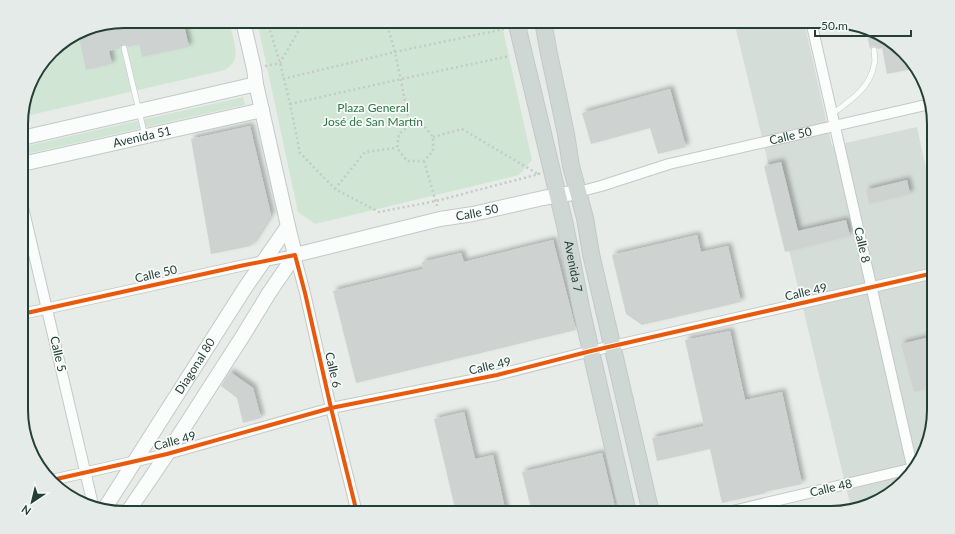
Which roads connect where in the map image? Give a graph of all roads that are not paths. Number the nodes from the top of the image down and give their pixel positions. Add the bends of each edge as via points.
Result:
1 (245, 28) edge
2 (518, 28) edge
3 (546, 28) edge
4 (813, 28) edge
5 (124, 48) dead end
6 (874, 50) dead end
7 (256, 84) junction
8 (925, 105) edge
9 (262, 110) junction
10 (139, 111) junction
11 (832, 114) junction
12 (835, 126) junction
13 (145, 136) junction
14 (28, 137) edge
15 (28, 163) edge
16 (578, 192) junction
17 (558, 195) junction
18 (288, 226) junction
19 (28, 228) edge
20 (295, 255) junction
21 (263, 261) junction
22 (927, 275) edge
23 (871, 287) junction
24 (47, 309) junction
25 (28, 313) edge
26 (612, 346) junction
27 (591, 351) junction
28 (332, 408) junction
29 (167, 454) junction
30 (134, 462) junction
31 (911, 462) edge
32 (905, 471) edge
33 (85, 472) junction
34 (57, 479) edge
35 (92, 501) edge
36 (106, 504) edge
37 (132, 506) edge
38 (355, 506) edge
39 (626, 506) edge
40 (649, 506) edge
41 (754, 506) edge

1 - 7 main road, Calle 6
2 - 17 main road, Avenida 7
3 - 16 main road, Avenida 7
4 - 11 street, Calle 8
5 - 10 lane
6 - 11 lane via 875,64 871,77 862,90
7 - 9 main road, Calle 6
7 - 10 main road
8 - 12 street, Calle 50
9 - 13 main road, Avenida 51
9 - 18 main road, Calle 6
10 - 13 lane
10 - 14 main road
11 - 12 street, Calle 8
12 - 16 street, Calle 50 via 669,164
12 - 23 street, Calle 8
13 - 15 main road, Avenida 51
16 - 17 main road, Calle 50
16 - 26 main road, Avenida 7
17 - 20 main road, Calle 50 via 440,219
17 - 27 main road, Avenida 7
18 - 20 main road, Calle 6
18 - 21 main road, Diagonal 80
19 - 24 street, Calle 5
20 - 21 street, Calle 50
20 - 28 street, Calle 6
20 - 29 main road, Diagonal 80
21 - 24 street, Calle 50
21 - 30 main road, Diagonal 80
22 - 23 street, Calle 49
23 - 26 street, Calle 49
23 - 31 street, Calle 8
24 - 25 street, Calle 50
24 - 33 street, Calle 5
26 - 27 street, Calle 49
26 - 40 main road, Avenida 7
27 - 28 street, Calle 49 via 497,376
27 - 39 main road, Avenida 7
28 - 29 street, Calle 49
28 - 38 street, Calle 6
29 - 30 street, Calle 49
29 - 37 main road, Diagonal 80
30 - 33 street, Calle 49
30 - 36 main road, Diagonal 80
32 - 41 street, Calle 48
33 - 34 street, Calle 49
33 - 35 street, Calle 5

